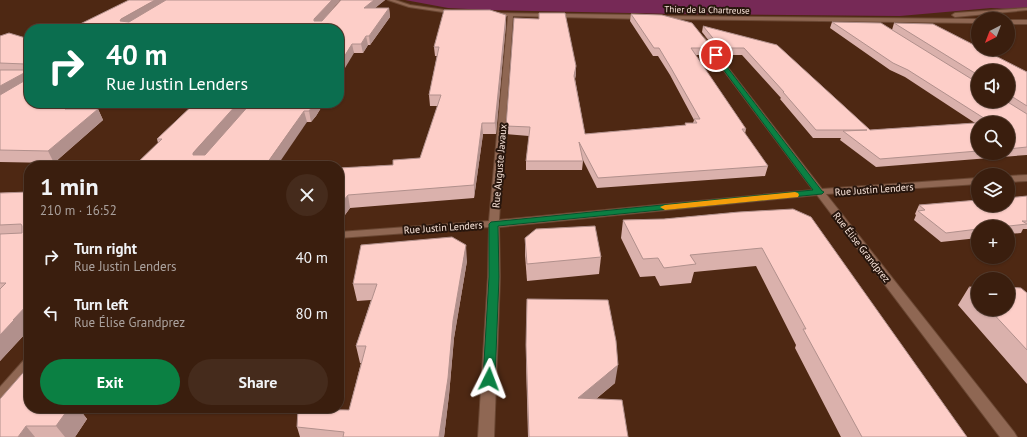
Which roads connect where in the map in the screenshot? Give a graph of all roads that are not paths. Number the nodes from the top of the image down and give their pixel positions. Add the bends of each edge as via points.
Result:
1 (390, 0) edge
2 (1027, 9) edge
3 (460, 13) edge
4 (489, 14) edge
5 (511, 15) junction
6 (647, 17) edge
7 (655, 18) edge
8 (949, 20) junction
9 (871, 21) junction
10 (971, 21) edge
11 (1015, 22) edge
12 (1027, 22) edge
13 (692, 24) junction
14 (885, 29) edge
15 (1027, 178) edge
16 (1015, 179) edge
17 (971, 181) edge
18 (819, 192) junction
19 (494, 224) junction
20 (344, 235) edge
21 (24, 370) edge
22 (0, 397) edge
23 (486, 437) edge
24 (1009, 437) edge

1 - 3 street via 424,9
2 - 8 street via 953,15
4 - 5 street
5 - 6 street
5 - 19 street, Rue Auguste Javaux
7 - 13 street, Thier de la Chartreuse
8 - 9 street, Thier de la Chartreuse
8 - 10 street, Thier de la Chartreuse
9 - 13 street, Thier de la Chartreuse
9 - 14 street
11 - 12 street
13 - 18 street, Rue Élise Grandprez
15 - 16 street
17 - 18 street, Rue Justin Lenders
18 - 19 street, Rue Justin Lenders
18 - 24 street, Rue Élise Grandprez
19 - 20 street, Rue Justin Lenders
19 - 23 street, Rue Auguste Javaux
21 - 22 street

